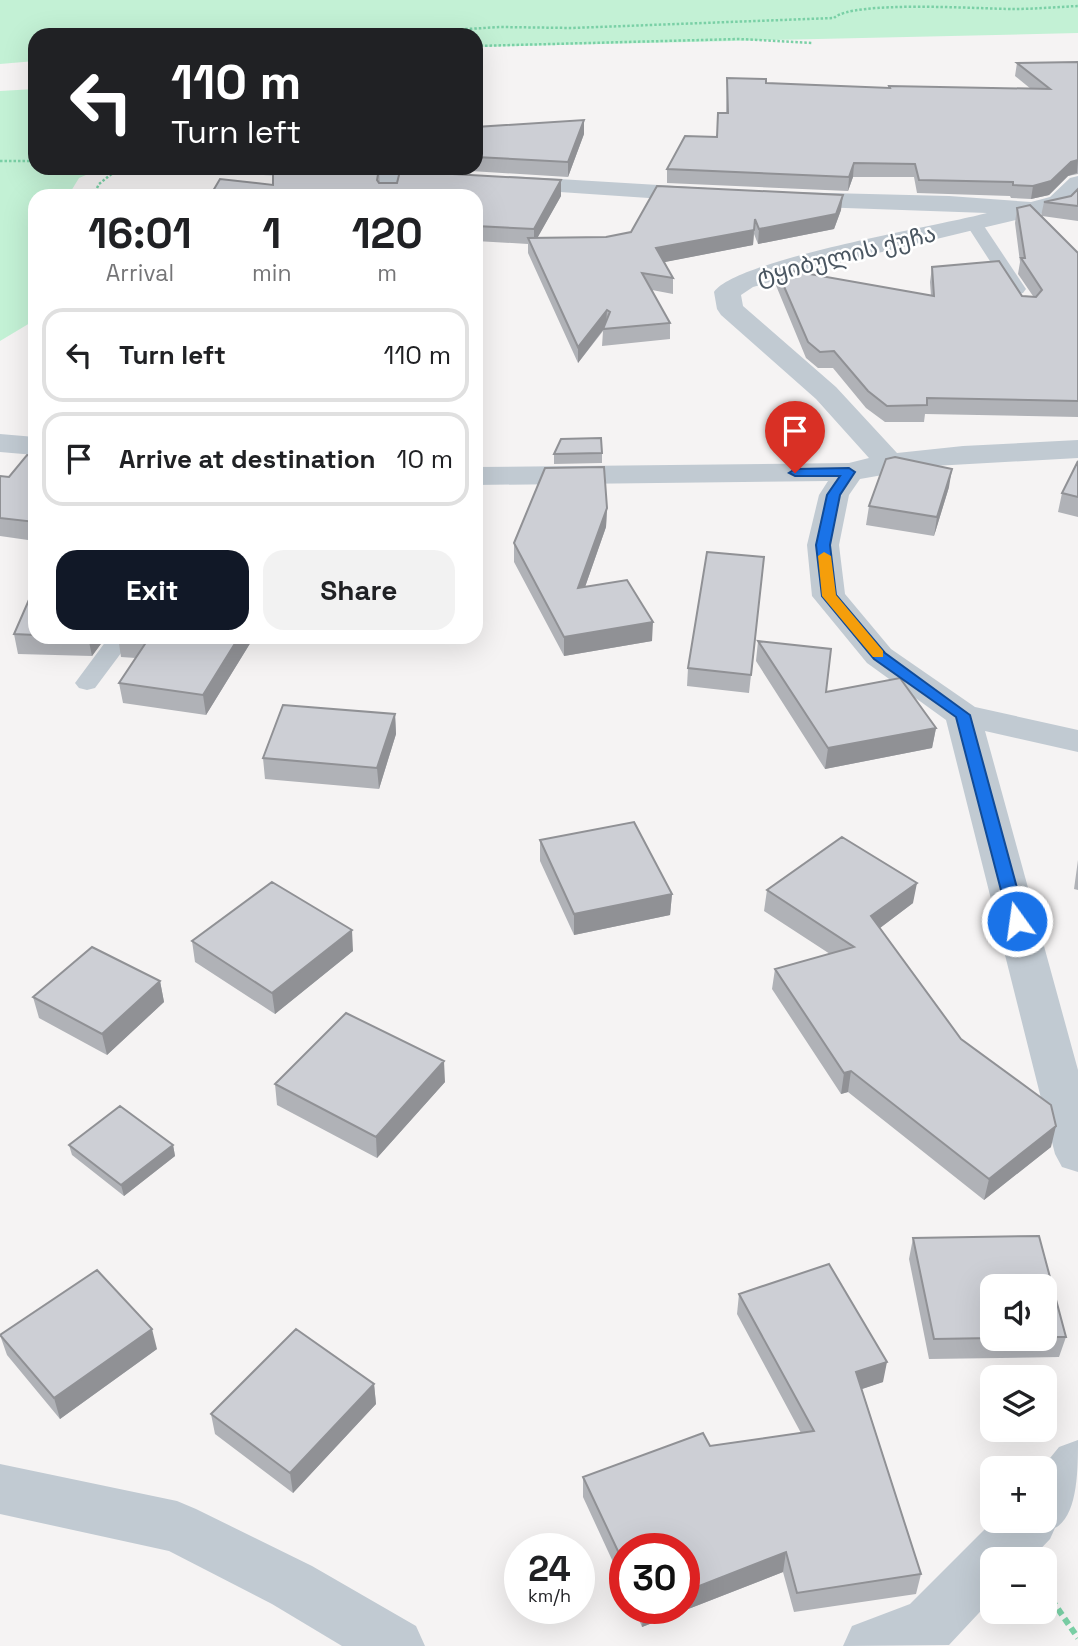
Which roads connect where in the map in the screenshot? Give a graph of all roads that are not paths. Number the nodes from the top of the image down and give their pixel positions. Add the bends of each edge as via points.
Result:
1 (312, 175) edge
2 (1078, 183) edge
3 (390, 186) edge
4 (734, 196) edge
5 (760, 197) edge
6 (1031, 209) junction
7 (974, 224) junction
8 (1027, 306) edge
9 (0, 443) edge
10 (28, 445) edge
11 (1078, 449) edge
12 (889, 462) junction
13 (849, 472) junction
14 (483, 476) edge
15 (116, 644) edge
16 (87, 683) dead end
17 (963, 715) junction
18 (1078, 741) edge
19 (1078, 1154) edge
20 (1078, 1464) edge
21 (0, 1489) edge
22 (1057, 1491) edge
23 (1019, 1533) edge
24 (1006, 1547) edge
25 (980, 1573) edge
26 (396, 1646) edge
27 (872, 1646) edge

1 - 3 street
2 - 6 street, ტყიბულის ქუჩა via 1059,202
3 - 4 street via 482,181
5 - 6 street
6 - 7 street, ტყიბულის ქუჩა
7 - 8 lane
7 - 12 street, ტყიბულის ქუჩა via 834,254 744,281 727,292 730,309 826,393
9 - 10 street
11 - 12 street
12 - 13 street
13 - 14 street
13 - 17 street via 834,495 823,545 829,596 880,656
15 - 16 lane
17 - 18 street
17 - 19 street
20 - 22 street
21 - 26 street via 177,1527 292,1585
23 - 24 street
25 - 27 street via 929,1625

